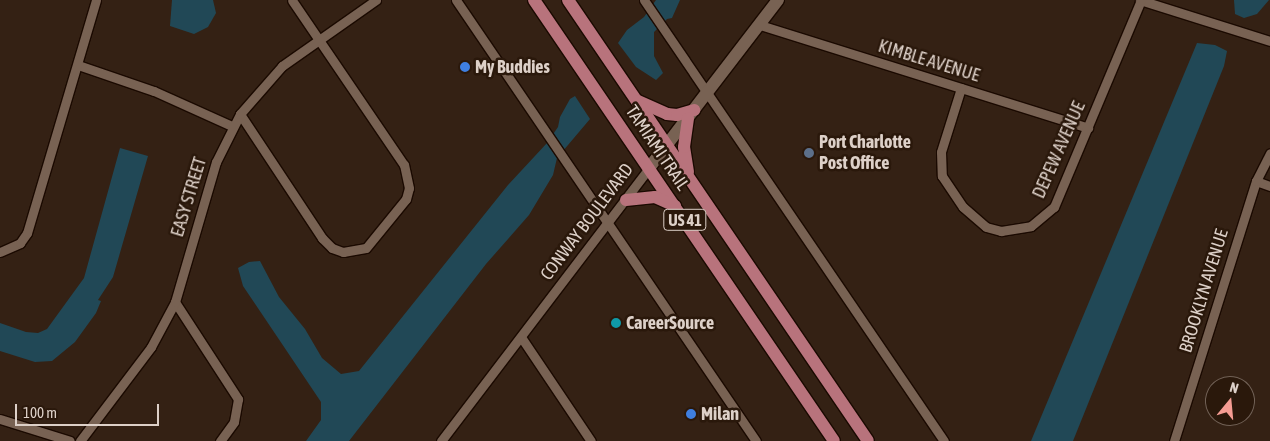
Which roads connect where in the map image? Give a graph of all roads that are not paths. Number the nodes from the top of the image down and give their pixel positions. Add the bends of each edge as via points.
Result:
1 (96, 0) edge
2 (292, 0) edge
3 (376, 0) edge
4 (456, 0) edge
5 (534, 0) edge
6 (568, 0) edge
7 (778, 0) edge
8 (1140, 0) edge
9 (645, 2) edge
10 (760, 25) junction
11 (319, 40) junction
12 (1270, 41) edge
13 (78, 65) junction
14 (961, 88) junction
15 (708, 94) junction
16 (636, 100) junction
17 (240, 114) junction
18 (691, 114) junction
19 (232, 126) junction
20 (1088, 128) junction
21 (666, 145) junction
22 (1270, 153) edge
23 (649, 168) junction
24 (688, 177) junction
25 (1256, 181) junction
26 (1270, 186) edge
27 (626, 200) junction
28 (675, 206) junction
29 (608, 223) junction
30 (0, 252) edge
31 (175, 302) junction
32 (521, 337) junction
33 (0, 419) edge
34 (588, 439) edge
35 (70, 441) edge
36 (80, 441) edge
37 (220, 441) edge
38 (441, 441) edge
39 (756, 441) edge
40 (834, 441) edge
41 (868, 441) edge
42 (944, 441) edge
43 (1174, 441) edge

1 - 13 street
2 - 11 street
3 - 11 street, EASY STREET
4 - 29 street
5 - 23 main road, TAMIAMI TRAIL / US 41
6 - 16 main road, TAMIAMI TRAIL / US 41
7 - 10 street, CONWAY BOULEVARD
8 - 12 street
8 - 20 street, DEPEW AVENUE
9 - 15 street
10 - 14 street, KIMBLE AVENUE
10 - 15 street, CONWAY BOULEVARD
11 - 17 street, EASY STREET via 276,72
11 - 17 street via 404,165 410,188 398,210 366,248 343,252 332,248 322,238
13 - 19 street via 154,91
13 - 30 street via 27,233 20,243
14 - 20 street, KIMBLE AVENUE
14 - 20 street, DEPEW AVENUE via 940,164 942,176 963,207 986,227 1016,231 1044,218 1054,207
15 - 18 street, CONWAY BOULEVARD
15 - 42 street
16 - 18 main road via 667,114
16 - 21 main road, TAMIAMI TRAIL / US 41
17 - 19 street, EASY STREET
18 - 21 street, CONWAY BOULEVARD
18 - 24 main road via 684,147
19 - 31 street, EASY STREET via 216,162
21 - 23 street, CONWAY BOULEVARD
21 - 24 main road, TAMIAMI TRAIL / US 41
22 - 25 street, BROOKLYN AVENUE
23 - 27 street, CONWAY BOULEVARD
23 - 28 main road, TAMIAMI TRAIL / US 41
24 - 41 main road, TAMIAMI TRAIL / US 41
25 - 26 street
25 - 43 street, BROOKLYN AVENUE
27 - 28 main road via 655,198
27 - 29 street, CONWAY BOULEVARD
28 - 40 main road, TAMIAMI TRAIL / US 41
29 - 32 street, CONWAY BOULEVARD
29 - 39 street
31 - 36 street, EASY STREET via 151,347
31 - 37 street via 238,399 234,422
32 - 34 street
32 - 38 street, CONWAY BOULEVARD
33 - 35 street

